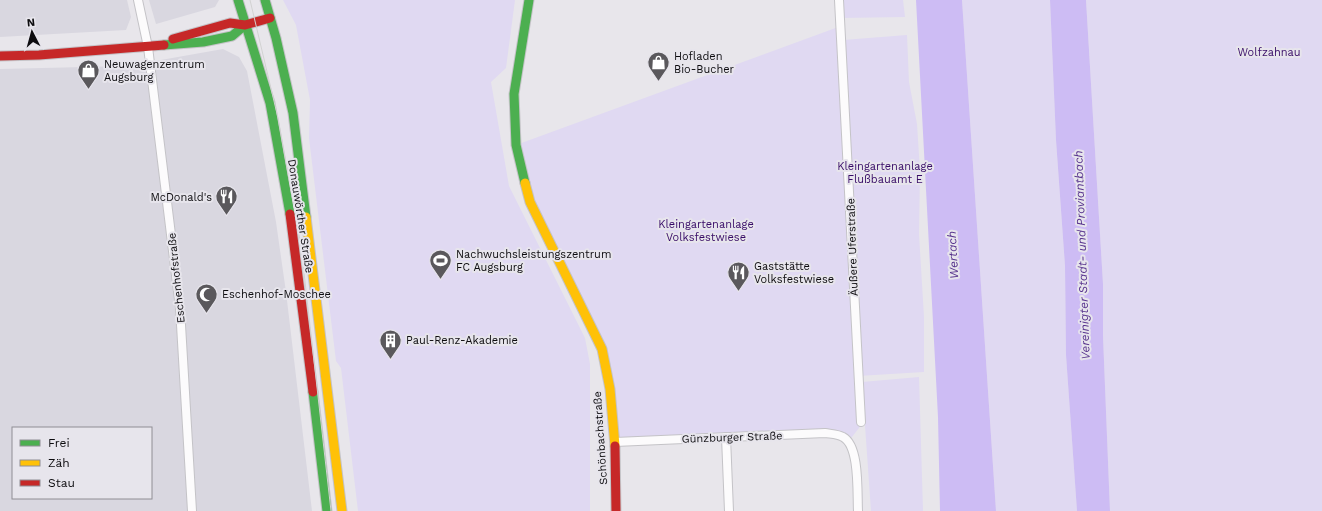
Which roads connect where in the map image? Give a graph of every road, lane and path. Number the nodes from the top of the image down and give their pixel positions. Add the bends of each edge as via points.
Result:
1 (138, 0) edge
2 (238, 0) edge
3 (265, 0) edge
4 (529, 0) edge
5 (839, 0) edge
6 (270, 18) junction
7 (245, 25) junction
8 (148, 47) junction
9 (0, 56) edge
10 (861, 422) dead end
11 (726, 437) junction
12 (615, 442) junction
13 (192, 511) edge
14 (327, 511) edge
15 (342, 511) edge
16 (616, 511) edge
17 (729, 511) edge
18 (858, 511) edge

1 - 8 street, Eschenhofstraße
2 - 7 main road, Donauwörther Straße
3 - 6 main road, Donauwörther Straße
4 - 12 main road, Schönbachstraße via 514,94 516,145 530,202 602,349
5 - 10 street, Äußere Uferstraße
6 - 7 main road
6 - 15 main road, Donauwörther Straße via 293,113
7 - 8 main road via 230,23
7 - 14 main road, Donauwörther Straße via 270,104 286,187 296,250
8 - 9 main road
8 - 13 street, Eschenhofstraße via 180,308
11 - 12 street, Günzburger Straße
11 - 17 street
11 - 18 street, Günzburger Straße via 825,433 844,438 853,449 855,459
12 - 16 main road, Schönbachstraße

